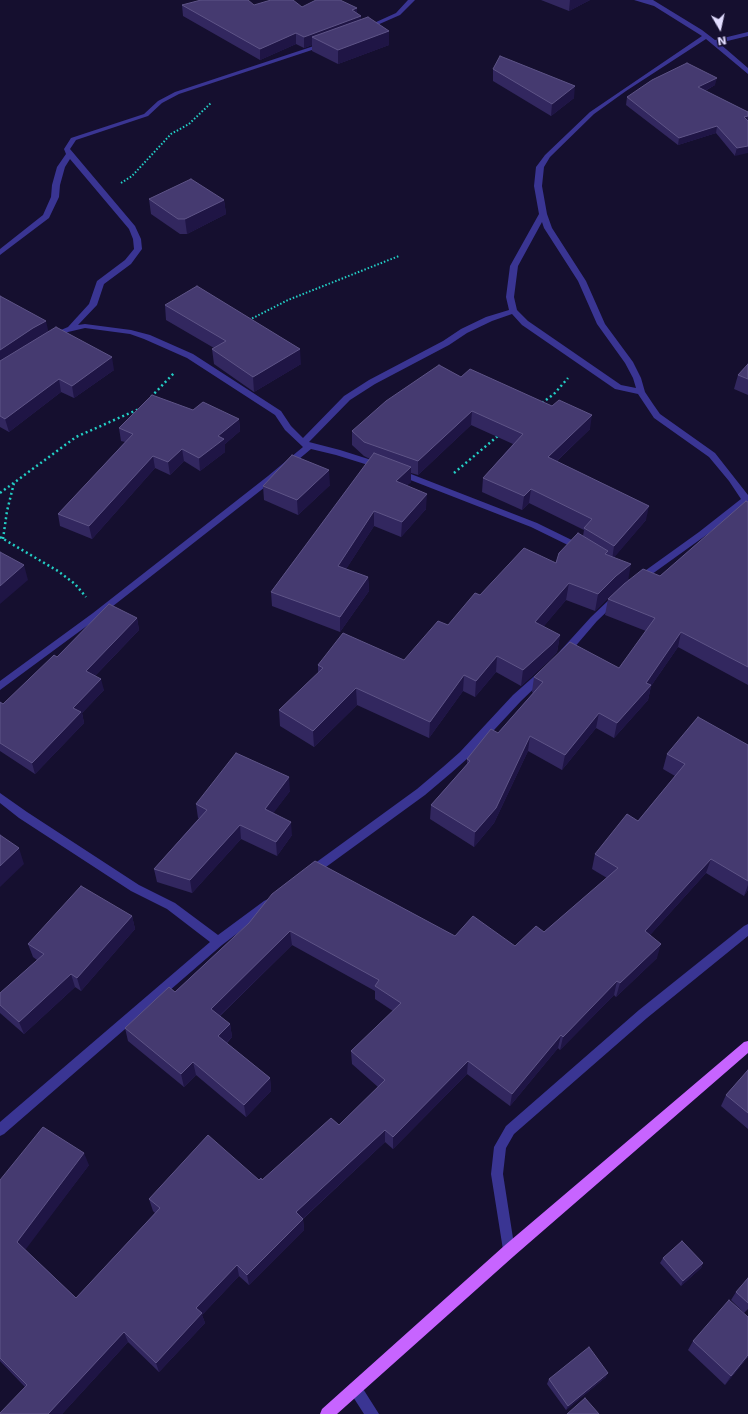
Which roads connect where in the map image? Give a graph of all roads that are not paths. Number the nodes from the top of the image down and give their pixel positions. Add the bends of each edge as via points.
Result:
1 (412, 0) edge
2 (637, 0) edge
3 (649, 0) edge
4 (657, 5) junction
5 (358, 31) edge
6 (748, 34) edge
7 (706, 36) junction
8 (329, 42) edge
9 (714, 42) junction
10 (748, 72) edge
11 (70, 154) junction
12 (543, 214) junction
13 (0, 253) edge
14 (513, 311) junction
15 (71, 328) junction
16 (45, 341) edge
17 (641, 392) junction
18 (306, 445) junction
19 (747, 499) edge
20 (590, 553) edge
21 (559, 658) edge
22 (548, 669) edge
23 (0, 686) edge
24 (0, 797) edge
25 (305, 876) edge
26 (274, 899) edge
27 (748, 929) edge
28 (218, 942) junction
29 (748, 1046) edge
30 (0, 1130) edge
31 (509, 1251) junction
32 (355, 1389) junction
33 (327, 1414) edge
34 (372, 1414) edge

1 - 5 street via 398,14
2 - 4 street
3 - 4 street
4 - 7 street
6 - 9 street
7 - 9 street
7 - 12 street via 592,112 547,156 540,167 538,186
8 - 11 street via 165,99 140,117 73,139 67,149
9 - 10 street
11 - 13 street via 61,167 55,197 46,216
11 - 15 street via 132,228 138,249 133,258 100,283 93,305
12 - 14 street via 514,266 510,296
12 - 17 street via 548,228 582,282 600,324 638,378
14 - 17 street via 525,323 618,387
14 - 18 street via 464,331 347,398
15 - 16 street
15 - 18 street via 85,326 131,332 190,356 278,413 288,428
17 - 19 street via 657,416 712,455
18 - 20 street via 363,459 534,525
18 - 23 street via 270,478 96,615
19 - 21 street via 702,534 634,578
22 - 25 street via 447,770 421,792
24 - 28 street via 135,888 171,906
26 - 28 street
27 - 31 street via 643,1014 510,1130 500,1147 497,1174
28 - 30 street
29 - 31 main road
31 - 32 main road
32 - 33 main road
32 - 34 street

